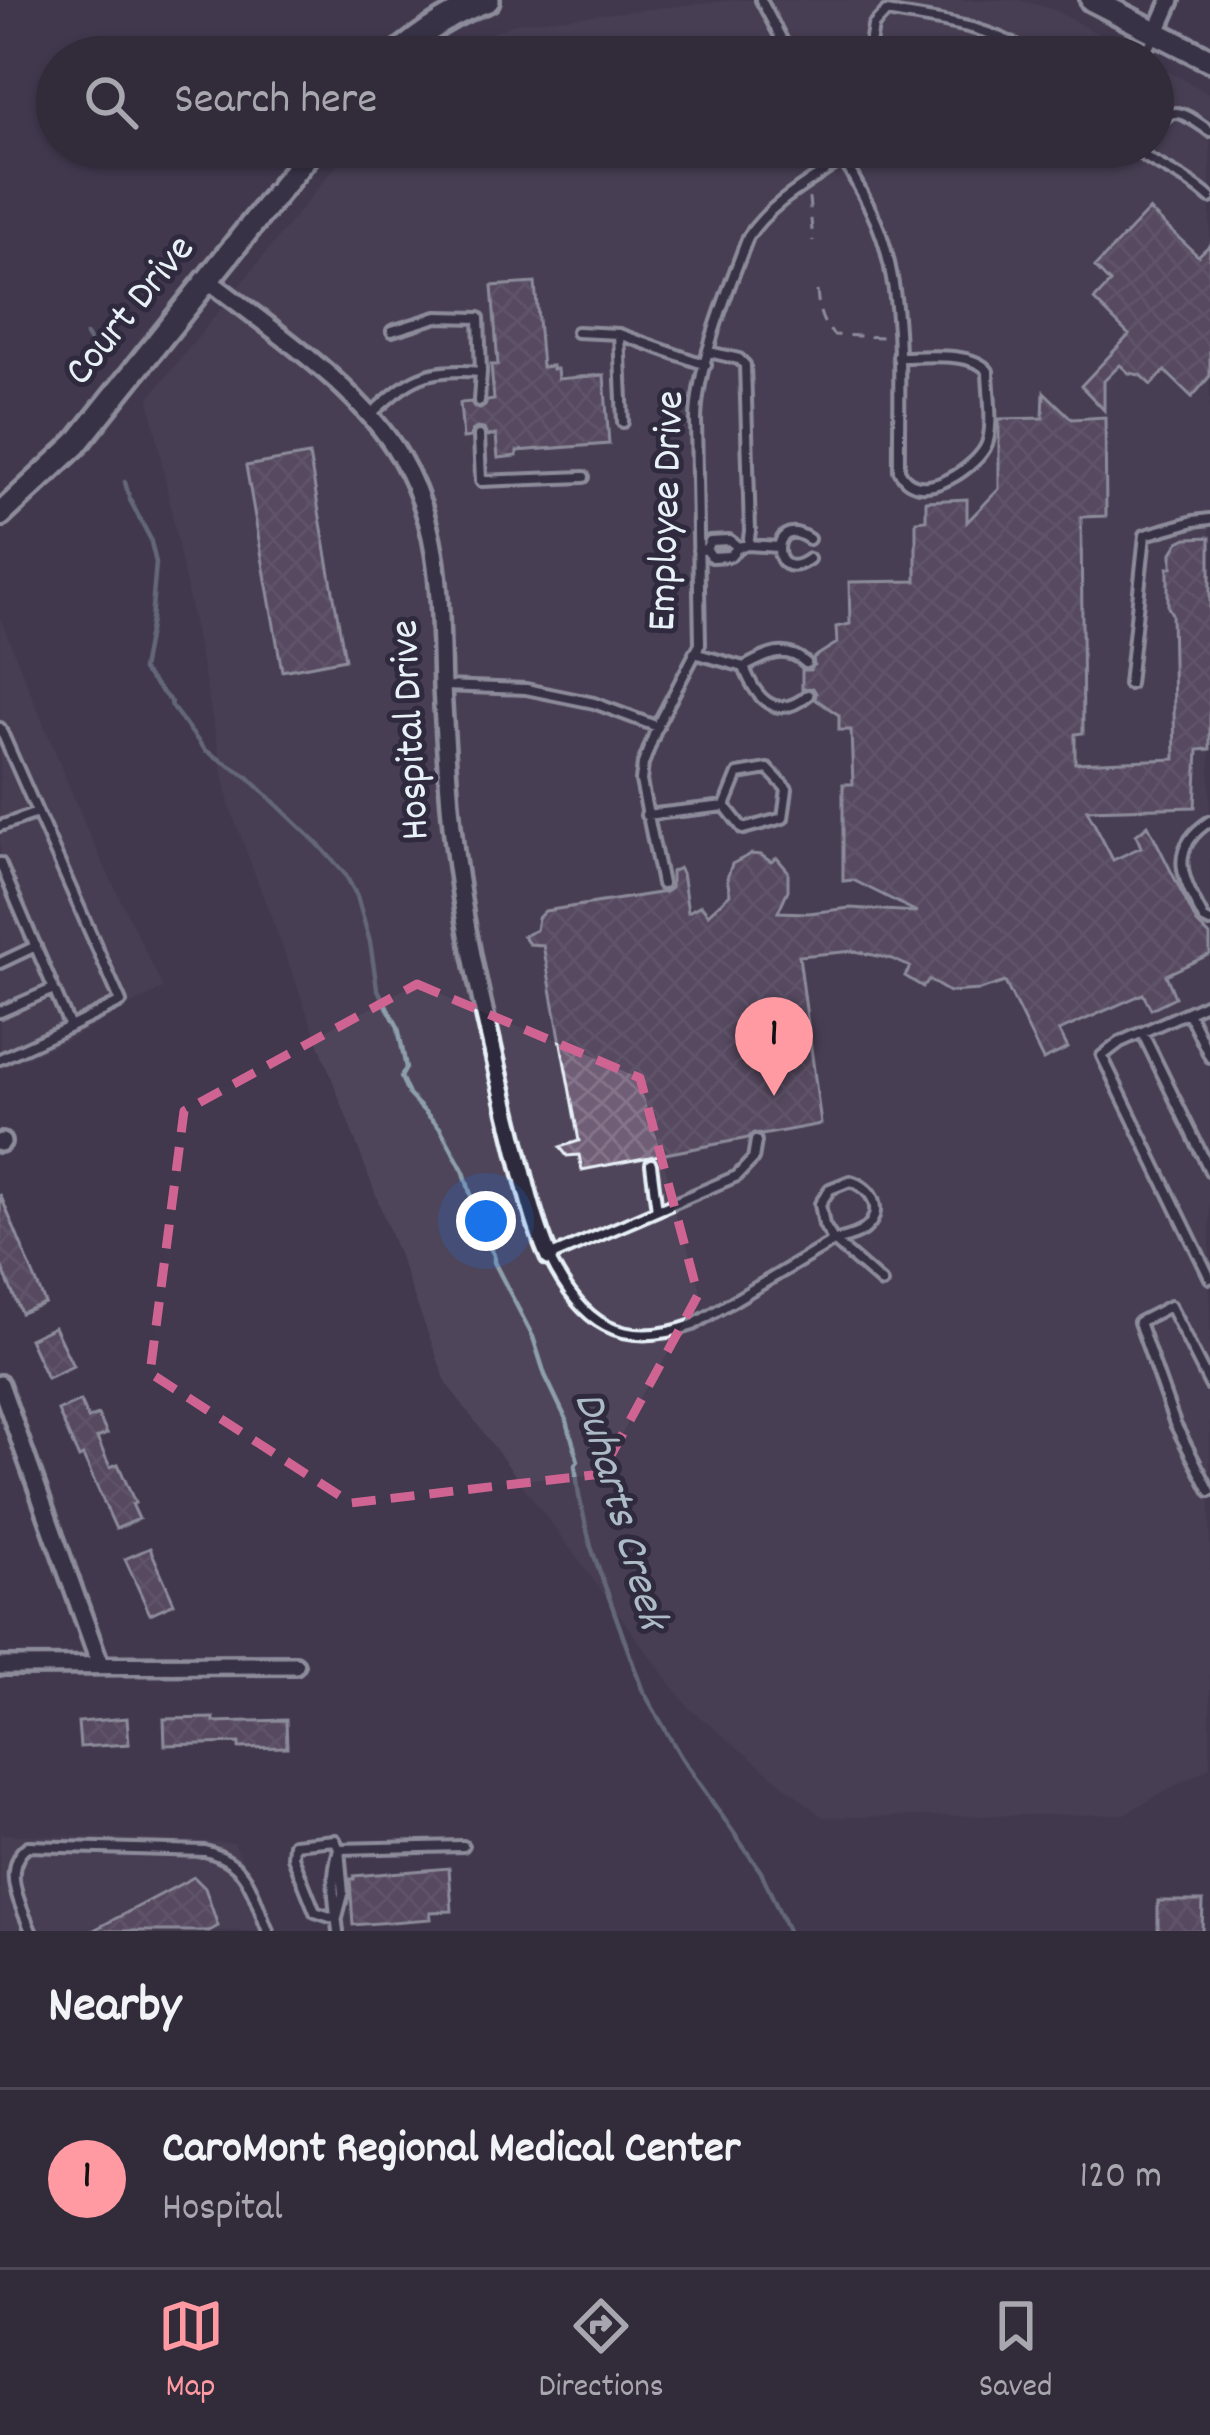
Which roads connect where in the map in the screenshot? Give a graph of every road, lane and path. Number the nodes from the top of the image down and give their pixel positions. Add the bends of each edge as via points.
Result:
1 (488, 0) edge
2 (761, 0) edge
3 (1092, 0) edge
4 (1171, 0) edge
5 (1156, 34) junction
6 (419, 36) edge
7 (779, 36) edge
8 (871, 36) edge
9 (994, 36) edge
10 (1160, 36) edge
11 (1174, 43) edge
12 (1210, 60) edge
13 (1174, 112) edge
14 (1210, 131) edge
15 (297, 168) edge
16 (830, 168) edge
17 (848, 168) edge
18 (1170, 168) edge
19 (807, 184) junction
20 (1210, 198) edge
21 (813, 242) dead end
22 (208, 280) junction
23 (818, 291) dead end
24 (392, 332) dead end
25 (578, 332) dead end
26 (619, 334) junction
27 (897, 336) junction
28 (709, 352) junction
29 (898, 357) junction
30 (706, 364) junction
31 (481, 372) junction
32 (479, 401) dead end
33 (369, 416) junction
34 (623, 422) dead end
35 (479, 436) dead end
36 (584, 477) dead end
37 (0, 515) edge
38 (1210, 519) edge
39 (809, 539) dead end
40 (743, 546) junction
41 (778, 547) junction
42 (702, 550) junction
43 (809, 560) dead end
44 (694, 653) junction
45 (806, 662) dead end
46 (744, 667) junction
47 (1129, 684) dead end
48 (442, 686) junction
49 (808, 695) dead end
50 (658, 727) junction
51 (0, 728) edge
52 (725, 806) junction
53 (37, 813) junction
54 (646, 815) junction
55 (1210, 820) edge
56 (0, 826) edge
57 (0, 863) edge
58 (662, 884) dead end
59 (1210, 922) edge
60 (36, 946) junction
61 (0, 963) edge
62 (53, 989) junction
63 (1210, 1002) edge
64 (0, 1012) edge
65 (1188, 1012) junction
66 (70, 1028) junction
67 (1142, 1032) junction
68 (1210, 1057) edge
69 (0, 1059) edge
70 (757, 1141) dead end
71 (651, 1164) dead end
72 (1210, 1171) edge
73 (657, 1210) junction
74 (834, 1241) junction
75 (549, 1257) junction
76 (1210, 1279) edge
77 (882, 1282) dead end
78 (0, 1384) edge
79 (1210, 1385) edge
80 (1210, 1492) edge
81 (100, 1664) junction
82 (295, 1665) dead end
83 (0, 1666) edge
84 (463, 1846) dead end
85 (339, 1849) junction
86 (336, 1918) junction
87 (32, 1931) edge
88 (268, 1931) edge
89 (338, 1931) edge

1 - 6 street
2 - 7 lane
3 - 5 street
4 - 5 street
5 - 10 street
8 - 9 lane via 886,12
11 - 12 street
13 - 14 lane
15 - 22 street, Court Drive
16 - 19 lane, Employee Drive
17 - 27 lane via 885,244
18 - 20 lane
19 - 21 path
19 - 28 lane, Employee Drive via 748,238
22 - 33 street, Hospital Drive
22 - 37 street, Court Drive via 76,444
23 - 27 path via 824,326 834,335
24 - 31 lane via 437,317 479,318
25 - 26 lane
26 - 30 lane
26 - 34 lane
27 - 29 lane
28 - 30 lane, Employee Drive
28 - 40 lane via 746,364 750,531
29 - 29 lane via 972,359 988,370 984,449 941,484 908,483 899,470
30 - 42 lane, Employee Drive via 696,410
31 - 32 lane
31 - 33 lane via 452,369 405,382
33 - 48 street, Hospital Drive via 400,457 428,520 440,587
35 - 36 lane via 481,481
38 - 47 lane via 1145,536
39 - 41 lane via 793,532
40 - 41 lane
40 - 42 lane via 730,556
41 - 43 lane via 788,566
42 - 44 lane, Employee Drive
44 - 46 lane
44 - 50 lane, Employee Drive
45 - 46 lane via 776,651
46 - 49 lane via 763,701 796,704
48 - 50 lane via 526,689
48 - 75 street, Hospital Drive via 474,973
50 - 54 lane, Employee Drive via 640,781
51 - 53 lane
52 - 52 lane via 738,774 768,769 787,789 783,818 742,829
52 - 54 lane
53 - 56 lane
53 - 66 lane via 121,1002
54 - 58 lane
55 - 59 lane via 1185,848 1181,876
57 - 60 lane
60 - 61 lane
60 - 62 lane
62 - 64 lane
62 - 66 lane
63 - 65 lane
65 - 67 lane
65 - 68 lane
66 - 69 lane
67 - 72 lane
67 - 76 lane via 1102,1056
70 - 73 lane via 753,1160 736,1176
71 - 73 lane
73 - 75 lane
74 - 74 lane via 820,1214 824,1195 838,1184 861,1184 874,1202 870,1226
74 - 75 lane via 693,1324 652,1336 632,1336 592,1317
74 - 77 lane
78 - 81 street
79 - 80 lane via 1169,1306 1139,1322 1174,1424
81 - 82 street
81 - 83 street
84 - 85 lane
85 - 86 lane
85 - 86 lane via 335,1840 294,1844 293,1857 315,1912
86 - 89 lane
87 - 88 lane via 11,1868 28,1846 226,1857 244,1873

